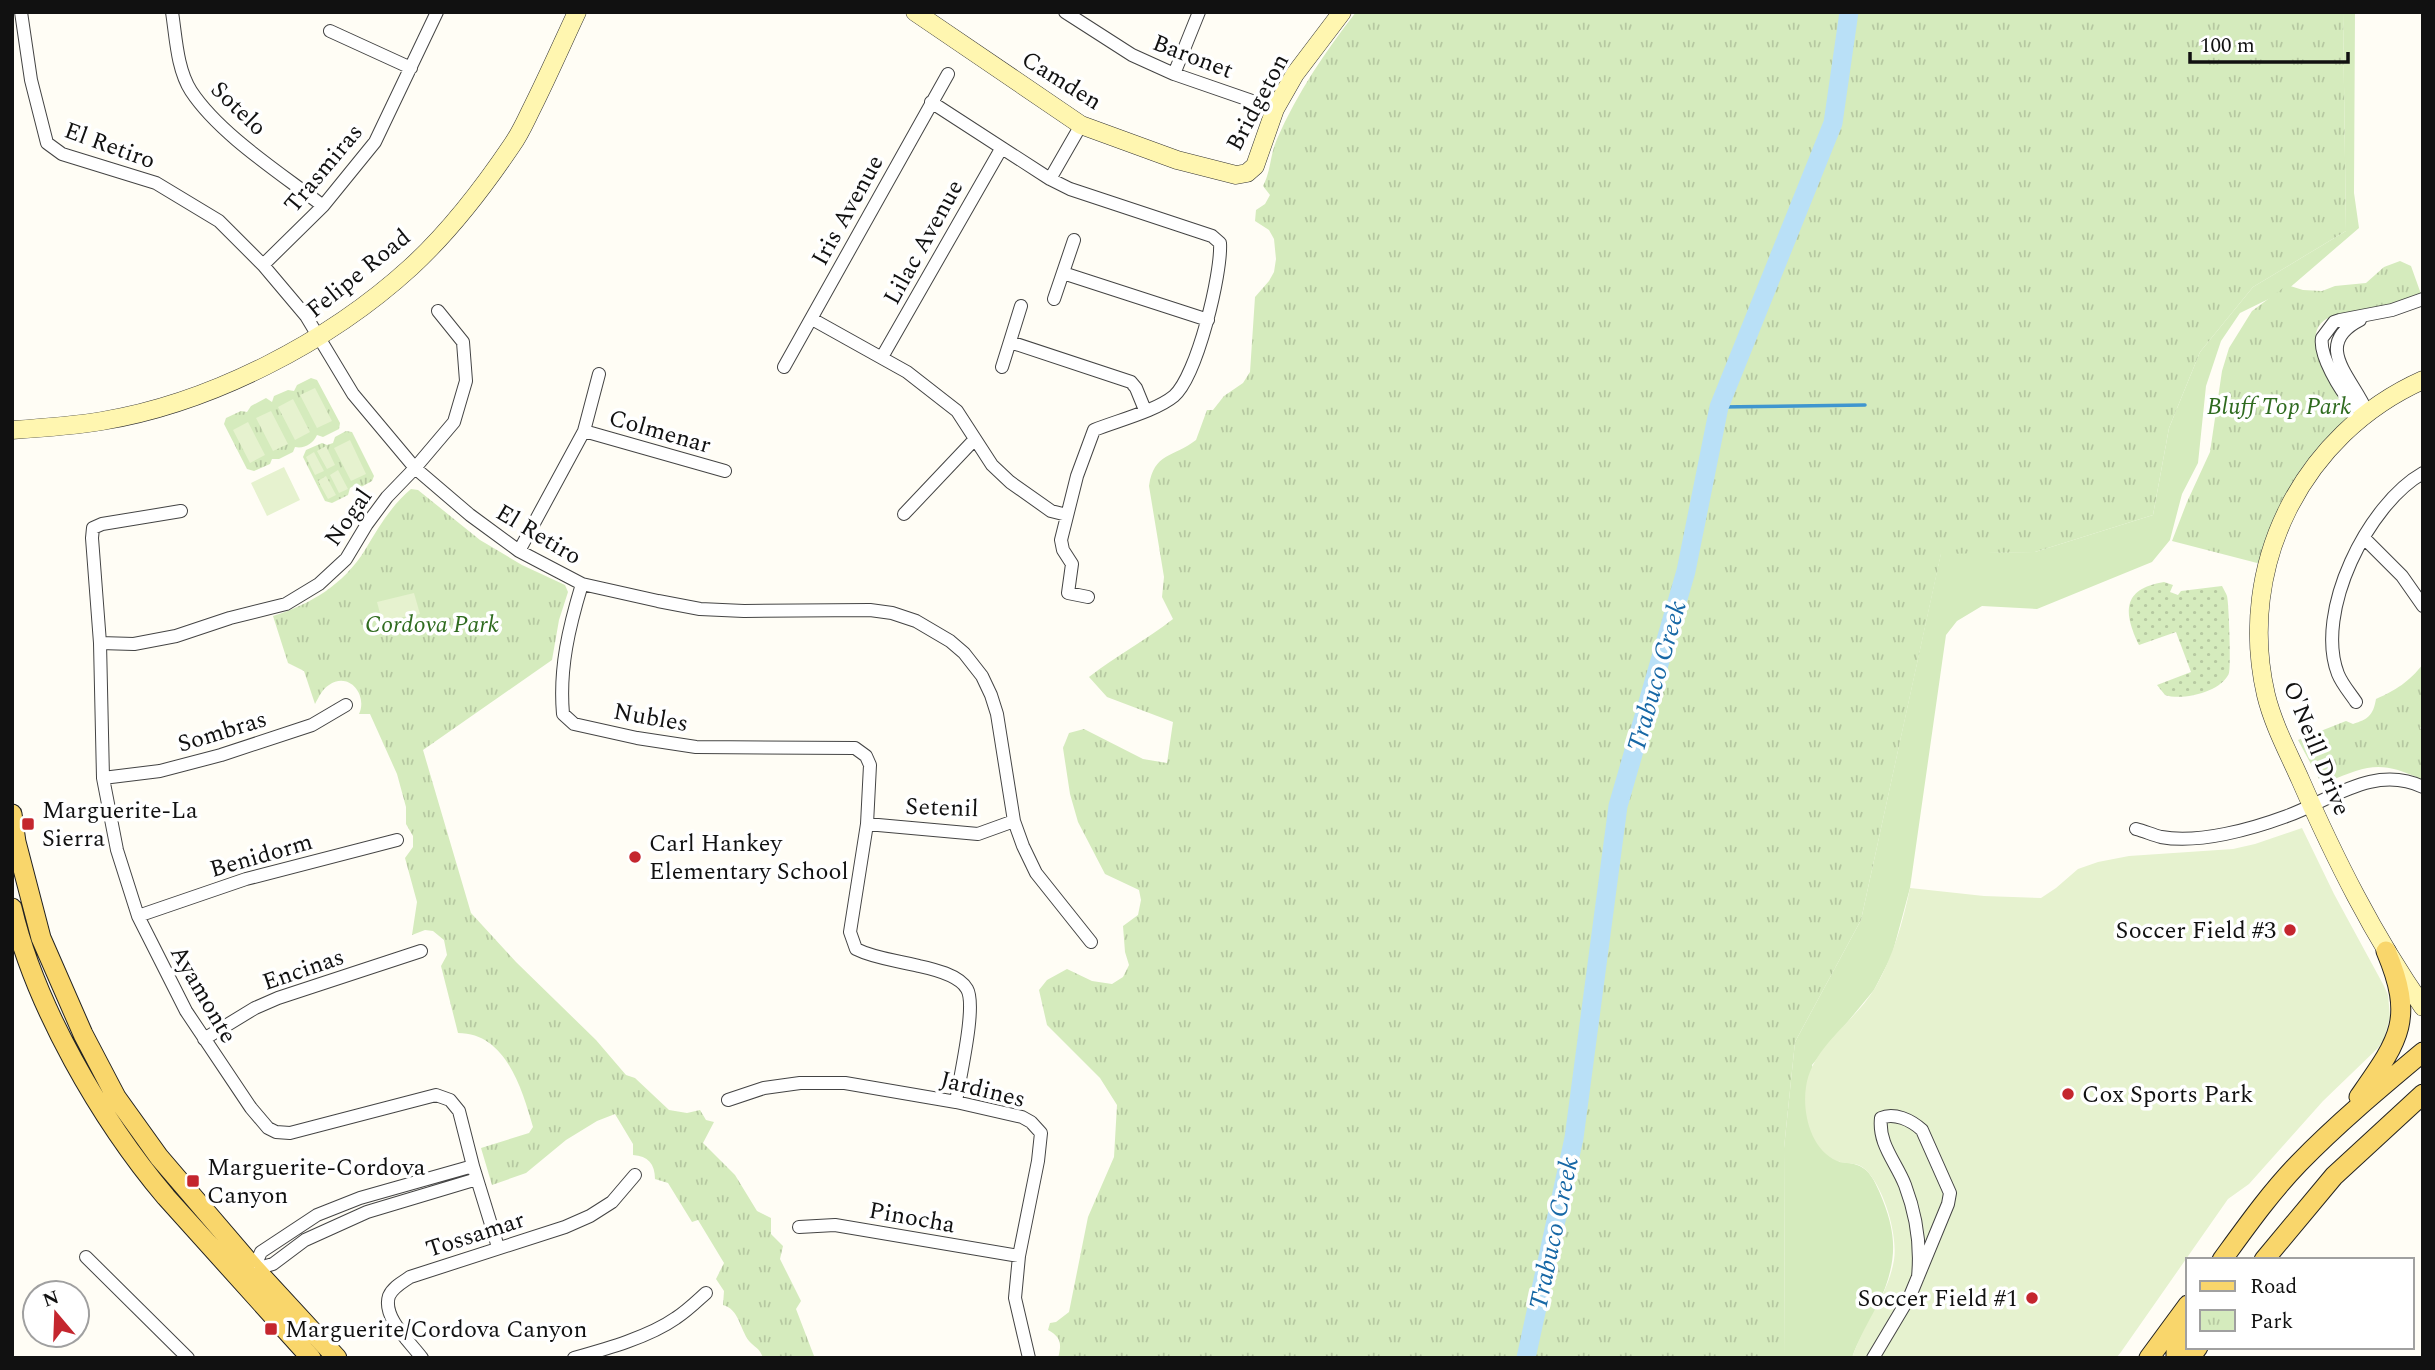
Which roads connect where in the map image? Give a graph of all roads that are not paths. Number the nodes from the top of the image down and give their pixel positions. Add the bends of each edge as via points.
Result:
1 (21, 12) edge
2 (172, 12) edge
3 (437, 12) edge
4 (577, 12) edge
5 (915, 12) edge
6 (1065, 12) edge
7 (1199, 12) edge
8 (1342, 12) edge
9 (330, 31) dead end
10 (411, 68) junction
11 (948, 74) dead end
12 (1174, 74) junction
13 (931, 102) junction
14 (1275, 109) junction
15 (1082, 125) junction
16 (1001, 149) junction
17 (1236, 175) joint
18 (1050, 179) junction
19 (323, 206) junction
20 (1074, 240) dead end
21 (263, 265) junction
22 (1063, 273) junction
23 (1054, 299) dead end
24 (2423, 299) edge
25 (1021, 306) dead end
26 (438, 311) dead end
27 (811, 319) junction
28 (1208, 320) junction
29 (319, 337) junction
30 (1010, 342) junction
31 (882, 357) junction
32 (784, 367) dead end
33 (1002, 367) dead end
34 (599, 374) dead end
35 (2423, 380) edge
36 (2423, 389) edge
37 (1145, 410) junction
38 (2370, 416) junction
39 (12, 430) edge
40 (584, 431) junction
41 (975, 439) junction
42 (415, 468) junction
43 (725, 471) dead end
44 (2423, 473) edge
45 (181, 511) dead end
46 (904, 514) dead end
47 (1067, 515) junction
48 (2364, 537) junction
49 (519, 551) junction
50 (582, 584) junction
51 (1088, 597) dead end
52 (2423, 606) edge
53 (100, 643) junction
54 (2356, 702) dead end
55 (345, 705) dead end
56 (103, 778) junction
57 (2423, 787) edge
58 (2315, 803) junction
59 (12, 814) edge
60 (1014, 821) junction
61 (867, 824) junction
62 (2136, 828) dead end
63 (397, 840) dead end
64 (14, 843) edge
65 (12, 908) edge
66 (138, 916) junction
67 (1091, 942) dead end
68 (421, 951) dead end
69 (2386, 951) junction
70 (2423, 987) edge
71 (2423, 1007) edge
72 (204, 1039) junction
73 (2423, 1052) edge
74 (2423, 1094) edge
75 (728, 1100) dead end
76 (956, 1102) junction
77 (2423, 1102) edge
78 (2342, 1120) junction
79 (2389, 1124) junction
80 (473, 1166) junction
81 (635, 1175) dead end
82 (477, 1179) junction
83 (799, 1227) dead end
84 (2246, 1227) junction
85 (498, 1247) junction
86 (1019, 1256) junction
87 (86, 1257) dead end
88 (2223, 1258) edge
89 (2237, 1258) edge
90 (2266, 1258) edge
91 (246, 1273) junction
92 (1918, 1277) junction
93 (706, 1293) dead end
94 (2186, 1308) edge
95 (2186, 1337) edge
96 (188, 1358) edge
97 (312, 1358) edge
98 (337, 1358) edge
99 (422, 1358) edge
100 (574, 1358) edge
101 (1029, 1358) edge
102 (1872, 1358) edge
103 (2150, 1358) edge
104 (2176, 1358) edge

1 - 21 street, El Retiro via 47,143 62,154 156,183 219,221
2 - 19 street, Sotelo via 179,61 190,90 215,119
3 - 10 street, Trasmiras
4 - 29 main road, Felipe Road via 514,143 461,213 412,267
5 - 15 main road, Camden
6 - 12 street, Baronet via 1132,55
7 - 12 street
8 - 14 main road, Bridgeton
9 - 10 street
10 - 19 street, Trasmiras via 375,142
11 - 13 street, Iris Avenue
12 - 14 street, Baronet
13 - 16 street
13 - 27 street, Iris Avenue
14 - 17 main road, Bridgeton via 1255,166
15 - 17 main road, Camden via 1177,160
15 - 18 street
16 - 18 street
16 - 31 street, Lilac Avenue
18 - 28 street via 1217,239 1220,248
19 - 21 street, Trasmiras
20 - 22 street
21 - 29 street, El Retiro
22 - 23 street
22 - 28 street
24 - 38 street via 2369,316 2340,334 2336,354
25 - 30 street
26 - 42 street, Nogal via 463,342 466,381 454,422
27 - 31 street
27 - 32 street, Iris Avenue
28 - 37 street via 1177,393
29 - 39 main road, Felipe Road via 239,378 152,410 103,421
29 - 42 street, El Retiro via 353,394
30 - 33 street
30 - 37 street via 1131,382
31 - 41 street via 957,411
34 - 40 street
35 - 38 main road, O'Neill Drive
36 - 38 main road, O'Neill Drive
37 - 47 street via 1094,430
38 - 58 main road, O'Neill Drive via 2304,499 2279,547 2271,589 2274,686
40 - 43 street, Colmenar
40 - 49 street
41 - 46 street
41 - 47 street via 992,465 1023,493 1051,511
42 - 49 street, El Retiro
42 - 53 street, Nogal via 387,497 346,559 319,584 286,604 176,636 134,644
44 - 48 street via 2407,482
45 - 53 street, Ayamonte via 93,528
47 - 51 street via 1061,540 1072,564 1067,591
48 - 52 street via 2402,576
48 - 54 street via 2339,595 2332,641 2338,674
49 - 50 street, El Retiro
50 - 60 street, El Retiro via 700,609 870,610 892,613 935,631 964,653 991,695
50 - 61 street, Nubles via 564,654 561,694 564,714 574,724 696,747 855,748 870,765
53 - 56 street, Ayamonte
55 - 56 street, Sombras via 312,725 221,755 160,771
56 - 66 street, Ayamonte via 117,850
57 - 58 street via 2394,779 2370,781
58 - 62 street via 2289,816 2225,833 2169,837
58 - 69 main road, O'Neill Drive via 2363,912
58 - 70 main road, O'Neill Drive via 2389,937
59 - 64 main road
60 - 61 street, Setenil via 978,834
60 - 67 street, El Retiro via 1036,873
61 - 76 street via 850,932 856,949 869,956 920,966 954,978 967,989 972,1006
63 - 66 street, Benidorm via 246,879
64 - 91 main road via 41,939 116,1097
65 - 91 main road via 36,980 100,1106 143,1169
66 - 72 street, Ayamonte
68 - 72 street, Encinas via 278,998
69 - 71 main road, O'Neill Drive
69 - 78 main road via 2402,996 2398,1036
72 - 80 street, Ayamonte via 251,1108 276,1132 290,1133 436,1096 450,1100 459,1111
73 - 78 main road
74 - 79 main road
75 - 76 street, Jardines via 776,1086 845,1083
76 - 86 street, Jardines via 1023,1117 1041,1133
77 - 79 main road
78 - 84 main road
79 - 90 main road via 2334,1176
80 - 82 street, Ayamonte
80 - 91 street via 317,1215 261,1252
81 - 85 street, Tossamar via 612,1202 590,1216
82 - 85 street, Ayamonte
82 - 91 street via 367,1212 304,1240 273,1264
83 - 86 street, Pinocha via 835,1225
84 - 88 main road
84 - 89 main road
85 - 99 street, Tossamar via 410,1277 389,1296 389,1314
86 - 101 street, Jardines via 1015,1298
87 - 96 street
91 - 97 main road
91 - 98 main road
92 - 92 street via 1950,1193 1922,1130 1888,1115 1881,1118 1881,1135 1913,1214 1919,1241
92 - 102 street
93 - 100 street via 662,1327
94 - 103 main road
95 - 104 main road

